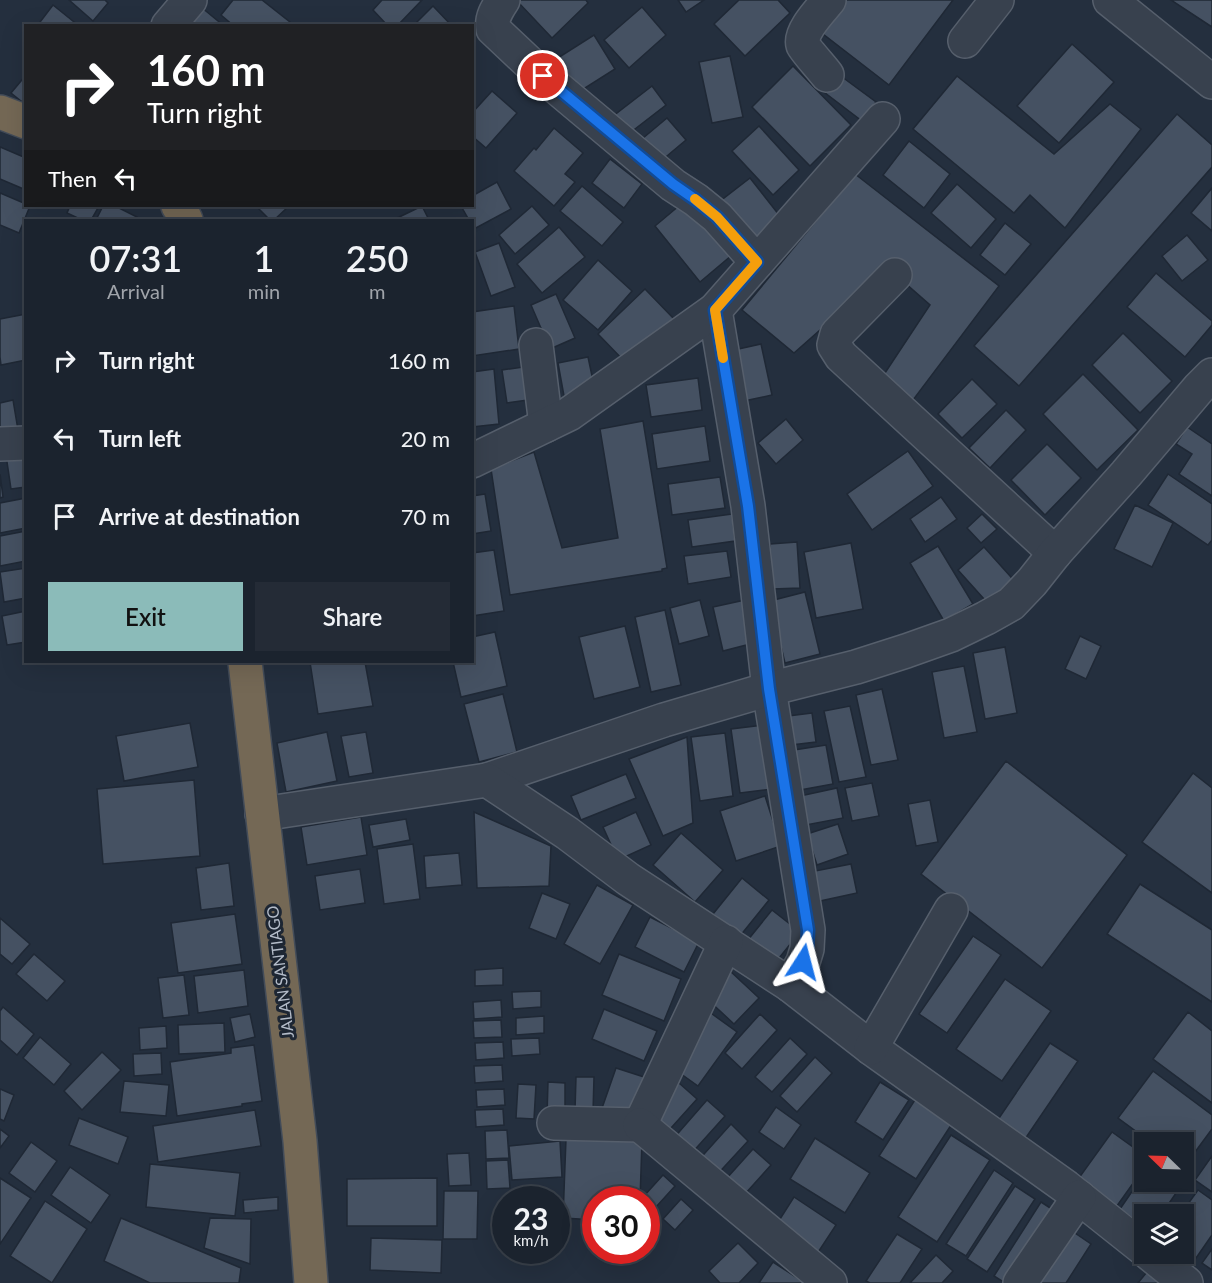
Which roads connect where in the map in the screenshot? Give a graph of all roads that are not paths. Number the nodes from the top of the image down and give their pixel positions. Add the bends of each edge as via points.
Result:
1 (190, 0) edge
2 (503, 0) edge
3 (829, 0) edge
4 (997, 0) edge
5 (1110, 0) edge
6 (170, 24) edge
7 (965, 41) dead end
8 (827, 75) dead end
9 (1212, 82) edge
10 (0, 112) edge
11 (883, 119) dead end
12 (24, 121) edge
13 (757, 262) junction
14 (895, 275) dead end
15 (715, 310) junction
16 (536, 345) dead end
17 (1212, 375) edge
18 (546, 425) junction
19 (24, 443) edge
20 (0, 444) edge
21 (474, 460) edge
22 (1056, 553) junction
23 (244, 663) edge
24 (769, 689) junction
25 (487, 780) junction
26 (262, 814) junction
27 (951, 910) dead end
28 (726, 942) junction
29 (790, 985) junction
30 (871, 1048) junction
31 (554, 1123) dead end
32 (640, 1125) junction
33 (1079, 1197) junction
34 (1134, 1242) edge
35 (1162, 1264) edge
36 (311, 1283) edge
37 (830, 1283) edge
38 (1020, 1283) edge
39 (1186, 1283) edge

1 - 6 street
2 - 13 street via 494,15 493,29 560,91 717,217
3 - 8 street via 803,36 803,45
4 - 7 street
5 - 9 street
10 - 12 highway
11 - 13 street
13 - 15 street
14 - 22 street via 837,334 834,345 841,356
15 - 18 street via 569,414
15 - 24 street via 748,506
16 - 18 street
17 - 22 street
18 - 21 street
19 - 20 street
22 - 24 street via 1011,604 968,626 856,668
23 - 26 highway, JALAN SANTIAGO
24 - 25 street
24 - 29 street via 808,930 805,955
25 - 26 street
25 - 28 street
26 - 36 highway, JALAN SANTIAGO via 300,1141
27 - 30 street
28 - 29 street
28 - 32 street
29 - 30 street
30 - 33 street
31 - 32 street
32 - 37 street
33 - 34 street
33 - 38 street
35 - 39 street

